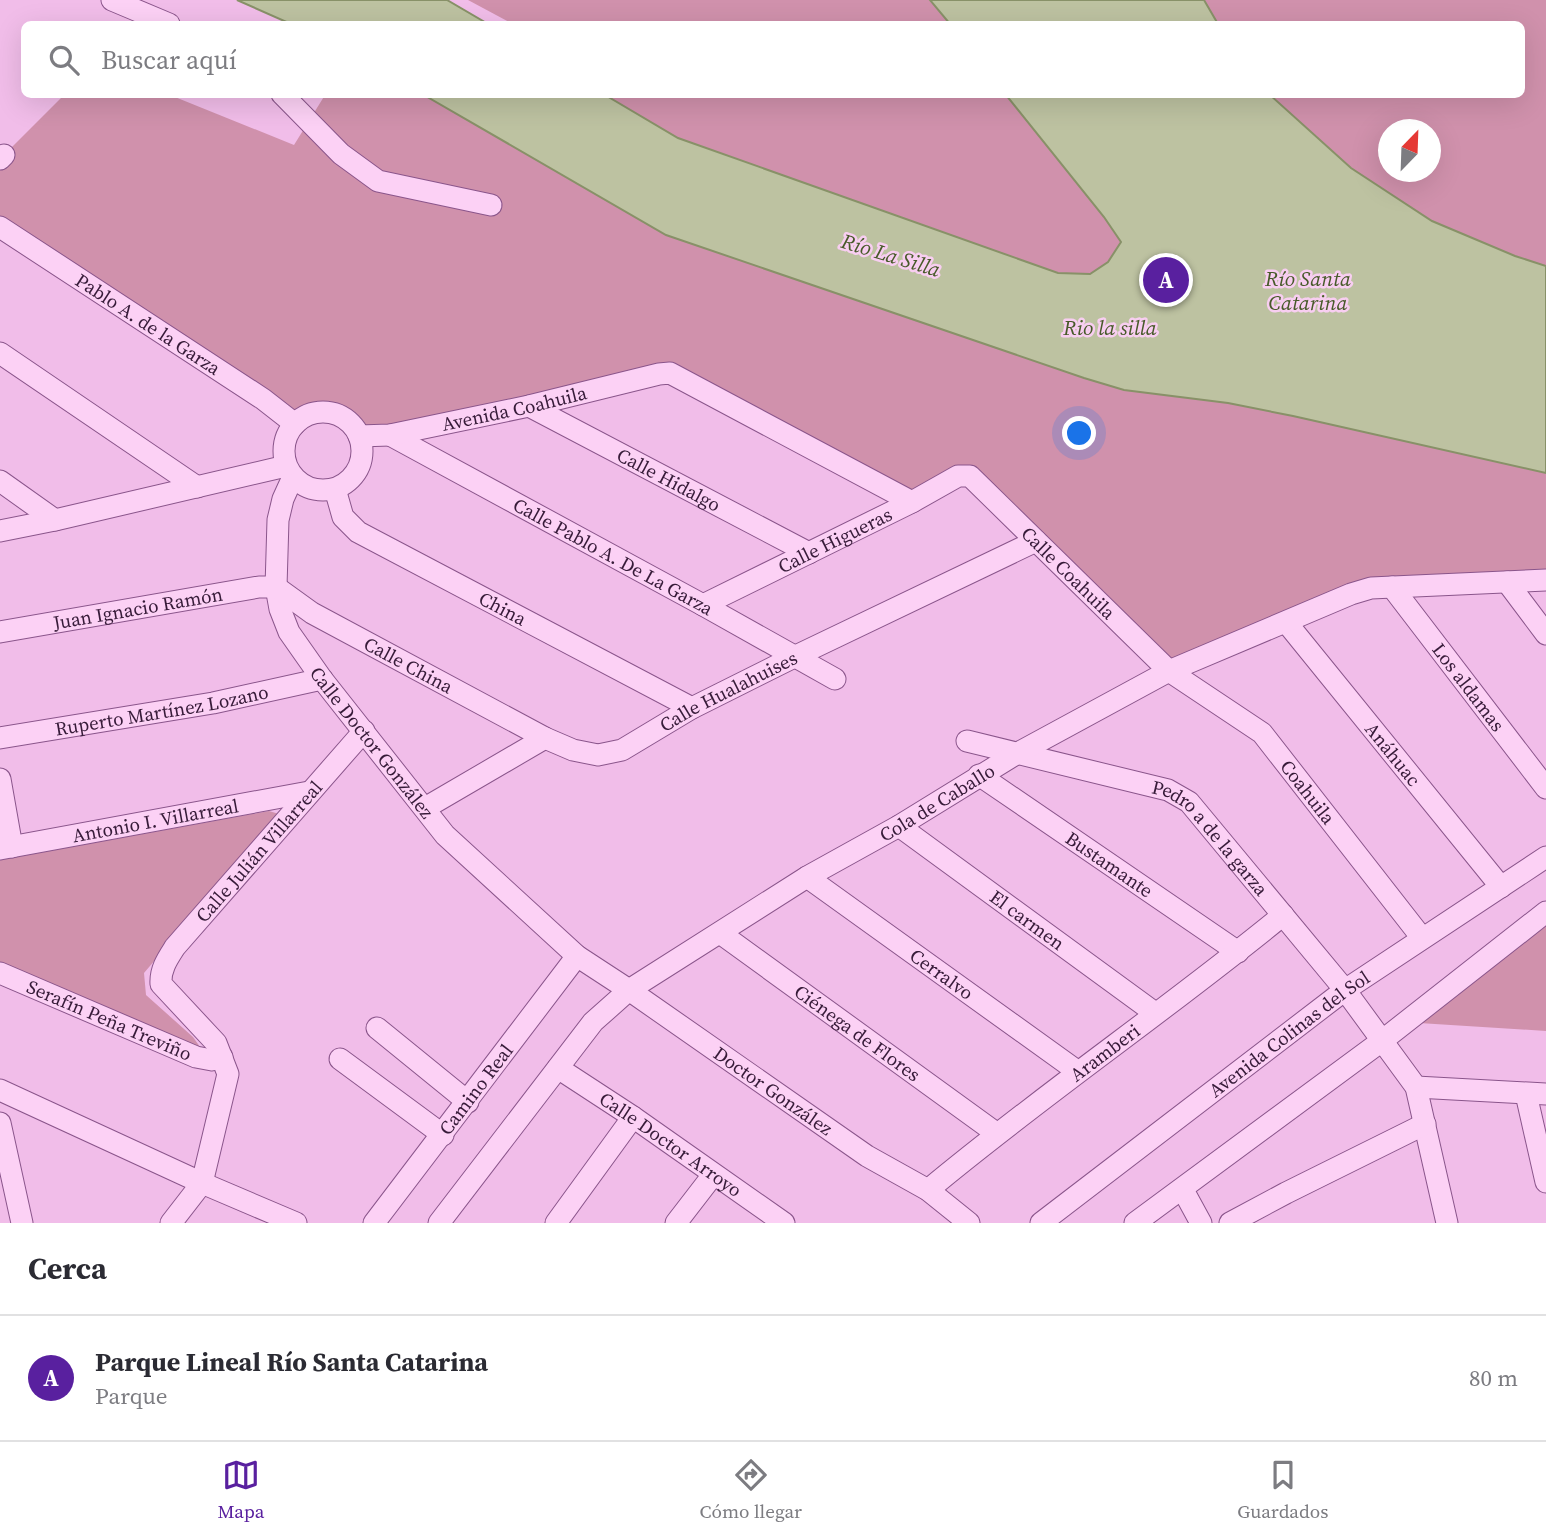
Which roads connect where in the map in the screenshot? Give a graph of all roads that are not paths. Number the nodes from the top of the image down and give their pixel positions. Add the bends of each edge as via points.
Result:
1 (112, 0) edge
2 (162, 21) edge
3 (286, 98) edge
4 (491, 205) dead end
5 (0, 227) edge
6 (0, 353) edge
7 (529, 406) junction
8 (295, 424) junction
9 (390, 435) junction
10 (359, 436) junction
11 (289, 471) junction
12 (966, 475) joint
13 (0, 481) edge
14 (197, 487) junction
15 (335, 489) junction
16 (912, 502) junction
17 (55, 520) junction
18 (0, 531) edge
19 (1036, 541) junction
20 (810, 552) junction
21 (1546, 580) edge
22 (1507, 582) junction
23 (276, 587) junction
24 (1392, 587) junction
25 (703, 605) junction
26 (1286, 622) junction
27 (0, 632) edge
28 (1546, 634) edge
29 (796, 656) junction
30 (1169, 671) junction
31 (322, 679) junction
32 (835, 679) dead end
33 (692, 708) junction
34 (364, 731) junction
35 (0, 738) edge
36 (545, 738) junction
37 (967, 741) dead end
38 (1016, 754) junction
39 (979, 775) junction
40 (0, 779) edge
41 (1546, 788) edge
42 (309, 792) junction
43 (425, 808) junction
44 (899, 826) junction
45 (6, 848) edge
46 (1546, 857) edge
47 (807, 877) junction
48 (1501, 887) junction
49 (1546, 912) edge
50 (1283, 915) junction
51 (720, 933) junction
52 (1422, 938) junction
53 (1238, 952) junction
54 (577, 956) junction
55 (0, 973) edge
56 (629, 989) junction
57 (1345, 990) junction
58 (1155, 1013) junction
59 (377, 1028) dead end
60 (1383, 1040) junction
61 (222, 1057) junction
62 (340, 1059) dead end
63 (558, 1068) junction
64 (1077, 1071) junction
65 (1416, 1087) junction
66 (0, 1090) edge
67 (1536, 1094) edge
68 (468, 1102) junction
69 (634, 1117) junction
70 (0, 1123) edge
71 (1425, 1124) junction
72 (996, 1133) junction
73 (443, 1135) junction
74 (713, 1175) junction
75 (1546, 1182) edge
76 (202, 1183) junction
77 (928, 1190) junction
78 (1183, 1190) junction
79 (1439, 1220) edge
80 (22, 1223) edge
81 (171, 1223) edge
82 (296, 1223) edge
83 (374, 1223) edge
84 (439, 1223) edge
85 (556, 1223) edge
86 (676, 1223) edge
87 (784, 1223) edge
88 (969, 1223) edge
89 (1041, 1223) edge
90 (1135, 1223) edge
91 (1201, 1223) edge
92 (1230, 1223) edge

1 - 2 street
3 - 4 street via 341,154 378,181
5 - 8 street, Pablo A. de la Garza
6 - 14 street
7 - 9 street, Avenida Coahuila
7 - 16 street, Avenida Coahuila via 675,374
7 - 20 street, Calle Hidalgo
8 - 10 street via 313,413 334,414 352,425
8 - 11 street via 283,453
9 - 10 street, Avenida Coahuila
9 - 25 street, Calle Pablo A. De La Garza
10 - 15 street via 362,450 357,471
11 - 14 street
11 - 15 street via 308,488
11 - 23 street, Calle Doctor González via 278,520
12 - 16 street, Calle Higueras
12 - 19 street, Calle Coahuila
13 - 17 street
14 - 17 street
15 - 33 street, China via 343,517 358,531
16 - 20 street, Calle Higueras
17 - 18 street
19 - 29 street, Calle Hualahuises
19 - 30 street, Calle Coahuila
20 - 25 street, Calle Higueras
21 - 22 street, Cola de Caballo
22 - 24 street, Cola de Caballo
22 - 28 street
23 - 27 street, Juan Ignacio Ramón
23 - 31 street, Calle Doctor González via 289,632
23 - 36 street, Calle China via 312,613
24 - 26 street, Cola de Caballo via 1351,594
24 - 41 street, Los aldamas
25 - 29 street, Calle Pablo A. De La Garza
26 - 30 street, Cola de Caballo
26 - 48 street, Anáhuac
29 - 32 street, Calle Pablo A. De La Garza
29 - 33 street, Calle Hualahuises
30 - 38 street, Cola de Caballo
30 - 52 street, Coahuila via 1262,733
31 - 34 street, Calle Doctor González
31 - 35 street, Ruperto Martínez Lozano via 213,703
33 - 36 street, Calle Hualahuises via 609,754 573,750
34 - 42 street, Calle Julián Villarreal
34 - 43 street, Calle Doctor González
36 - 43 street
37 - 38 street, Pedro a de la garza
38 - 39 street, Cola de Caballo
38 - 50 street, Pedro a de la garza via 1182,797
39 - 44 street, Cola de Caballo
39 - 53 street, Bustamante
40 - 45 street
42 - 45 street, Antonio I. Villarreal
42 - 61 street, Calle Julián Villarreal via 175,947 161,976 165,990 206,1030
43 - 54 street, Calle Doctor González via 445,835
44 - 47 street, Cola de Caballo
44 - 58 street, El carmen
46 - 48 street, Avenida Colinas del Sol
47 - 51 street, Cola de Caballo
47 - 64 street, Cerralvo
48 - 52 street, Avenida Colinas del Sol
49 - 60 street
50 - 53 street, Aramberi
50 - 57 street, Pedro a de la garza
51 - 56 street, Cola de Caballo
51 - 72 street, Ciénega de Flores
52 - 57 street, Avenida Colinas del Sol
53 - 58 street, Aramberi
54 - 56 street, Doctor González
54 - 68 street, Camino Real
55 - 61 street, Serafín Peña Treviño via 196,1057
56 - 63 street, Cola de Caballo via 593,1022
56 - 77 street, Doctor González via 867,1156
57 - 60 street, Pedro a de la garza
57 - 89 street, Avenida Colinas del Sol
58 - 64 street, Aramberi
59 - 68 street
60 - 65 street, Pedro a de la garza
60 - 78 street
61 - 76 street via 228,1074
62 - 73 street
63 - 69 street, Calle Doctor Arroyo
63 - 84 street, Cola de Caballo
64 - 72 street, Aramberi
65 - 67 street
65 - 71 street
66 - 76 street
67 - 75 street
68 - 73 street, Camino Real
69 - 74 street, Calle Doctor Arroyo
69 - 85 street
70 - 80 street
71 - 79 street
71 - 92 street
72 - 77 street, Aramberi
73 - 83 street, Camino Real
74 - 86 street
74 - 87 street, Calle Doctor Arroyo
76 - 81 street
76 - 82 street
77 - 88 street, Doctor González
78 - 90 street
78 - 91 street

